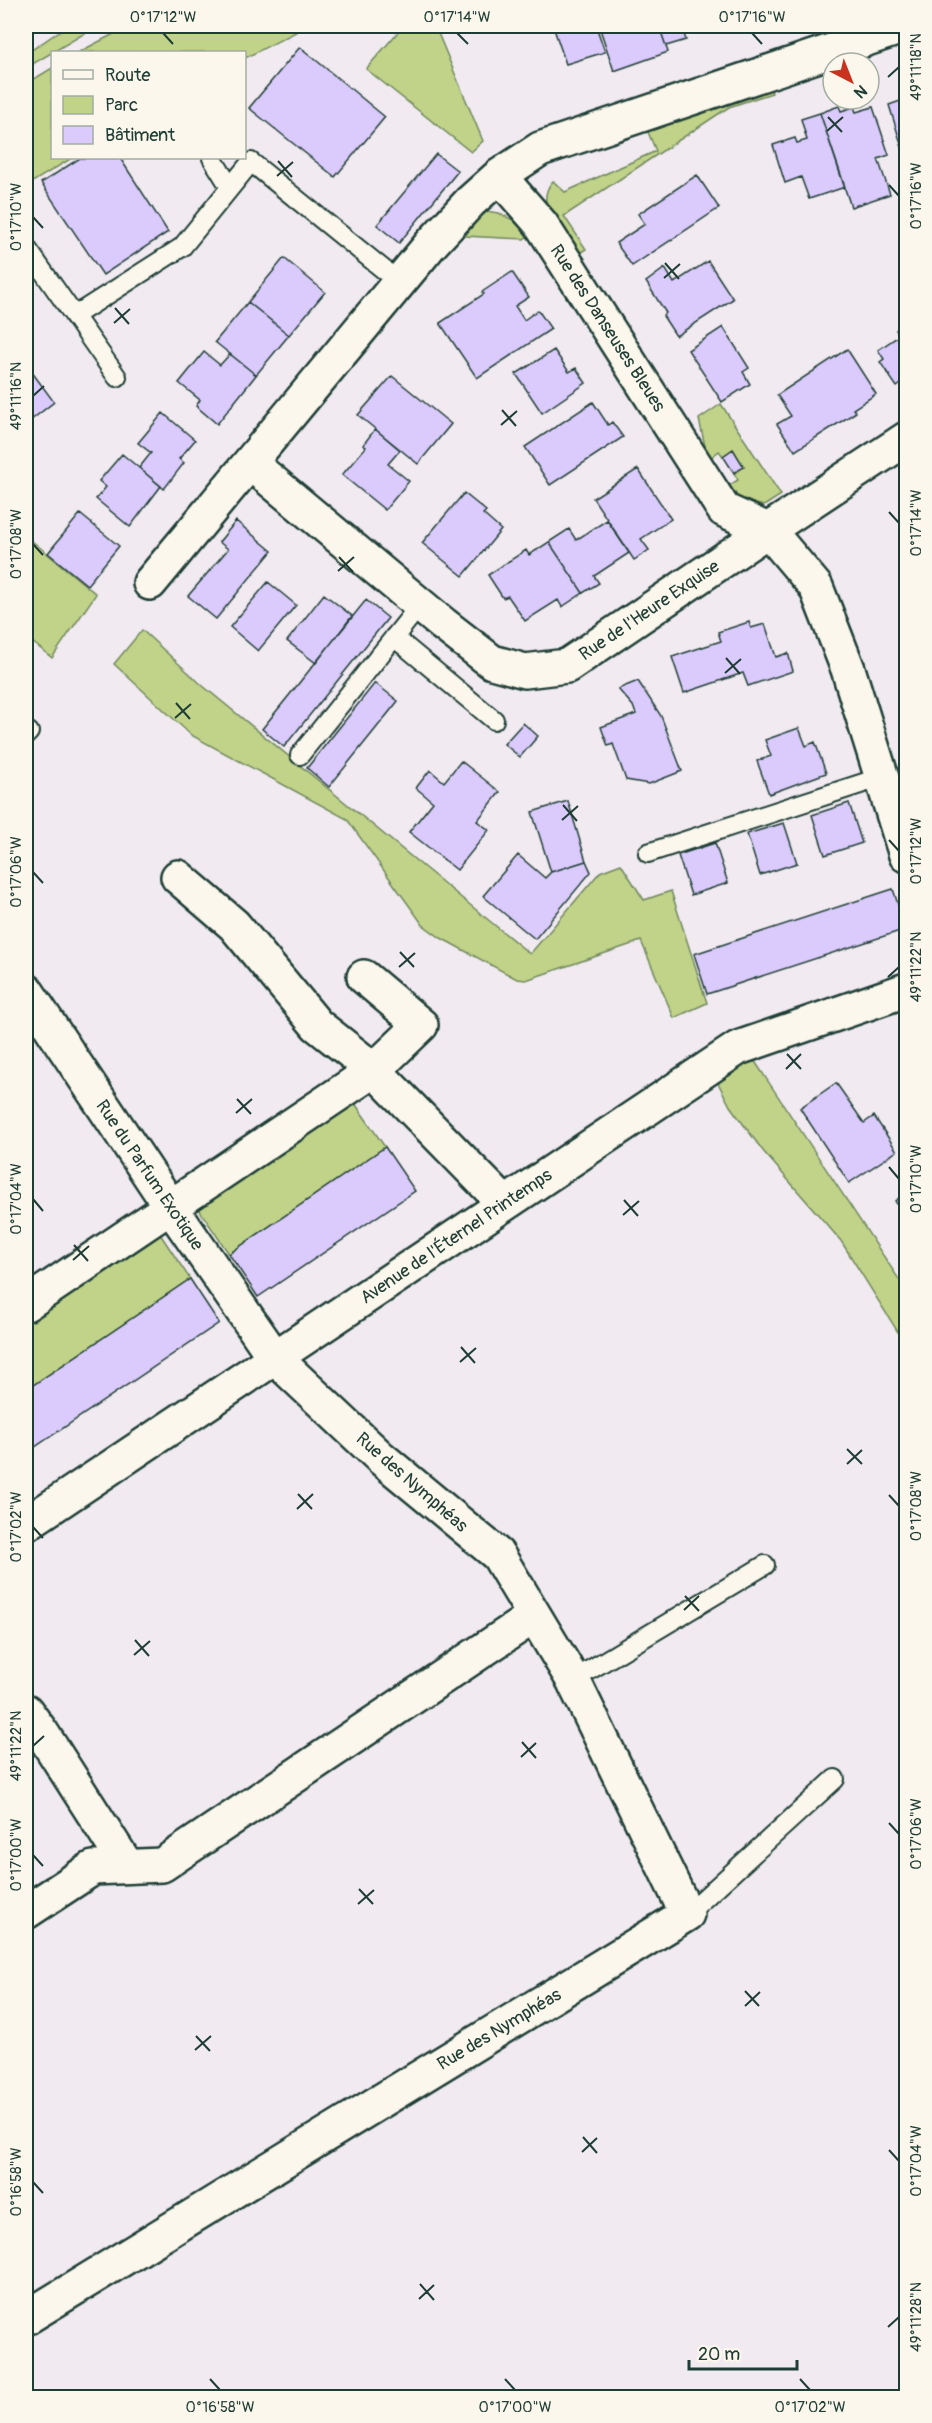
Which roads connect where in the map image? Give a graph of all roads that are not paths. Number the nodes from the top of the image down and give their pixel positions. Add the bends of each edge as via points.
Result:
1 (905, 26) edge
2 (213, 159) edge
3 (499, 176) junction
4 (230, 187) junction
5 (26, 247) edge
6 (399, 282) junction
7 (74, 316) junction
8 (117, 377) dead end
9 (906, 439) edge
10 (249, 463) junction
11 (768, 530) junction
12 (150, 583) dead end
13 (420, 605) junction
14 (393, 637) junction
15 (494, 720) dead end
16 (300, 755) dead end
17 (882, 777) junction
18 (648, 853) dead end
19 (906, 855) edge
20 (178, 877) dead end
21 (364, 978) dead end
22 (26, 990) edge
23 (906, 990) edge
24 (374, 1070) junction
25 (504, 1203) junction
26 (170, 1206) junction
27 (26, 1304) edge
28 (275, 1358) junction
29 (26, 1524) edge
30 (765, 1565) dead end
31 (534, 1616) junction
32 (573, 1680) junction
33 (26, 1711) edge
34 (835, 1779) dead end
35 (127, 1866) junction
36 (26, 1912) edge
37 (687, 1914) junction
38 (26, 2318) edge

1 - 3 street via 540,149
2 - 4 lane
3 - 6 street
3 - 11 street, Rue des Danseuses Bleues via 541,224 724,510
4 - 6 lane via 251,162
4 - 7 lane via 182,247
5 - 7 lane
6 - 10 street
7 - 8 lane
9 - 11 street, Rue de l'Heure Exquise
10 - 12 street
10 - 13 street, Rue de l'Heure Exquise
11 - 13 street, Rue de l'Heure Exquise via 567,666 525,671 492,662
11 - 17 street, Rue des Danseuses Bleues via 816,587 848,669
13 - 14 lane
14 - 15 lane
14 - 16 lane
17 - 18 lane
17 - 19 street, Rue des Danseuses Bleues
20 - 24 street via 234,925 317,1025
21 - 24 street via 421,1025
22 - 26 street, Rue du Parfum Exotique
23 - 25 street, Avenue de l'Éternel Printemps via 738,1048
24 - 25 street
24 - 26 street
25 - 28 street, Avenue de l'Éternel Printemps
26 - 27 street
26 - 28 street, Rue du Parfum Exotique
28 - 29 street, Avenue de l'Éternel Printemps
28 - 31 street, Rue des Nymphéas via 381,1458 498,1555
30 - 32 lane
31 - 32 street, Rue des Nymphéas
31 - 35 street via 162,1864
32 - 37 street, Rue des Nymphéas
33 - 35 street
34 - 37 lane
35 - 36 street via 93,1868
37 - 38 street, Rue des Nymphéas

